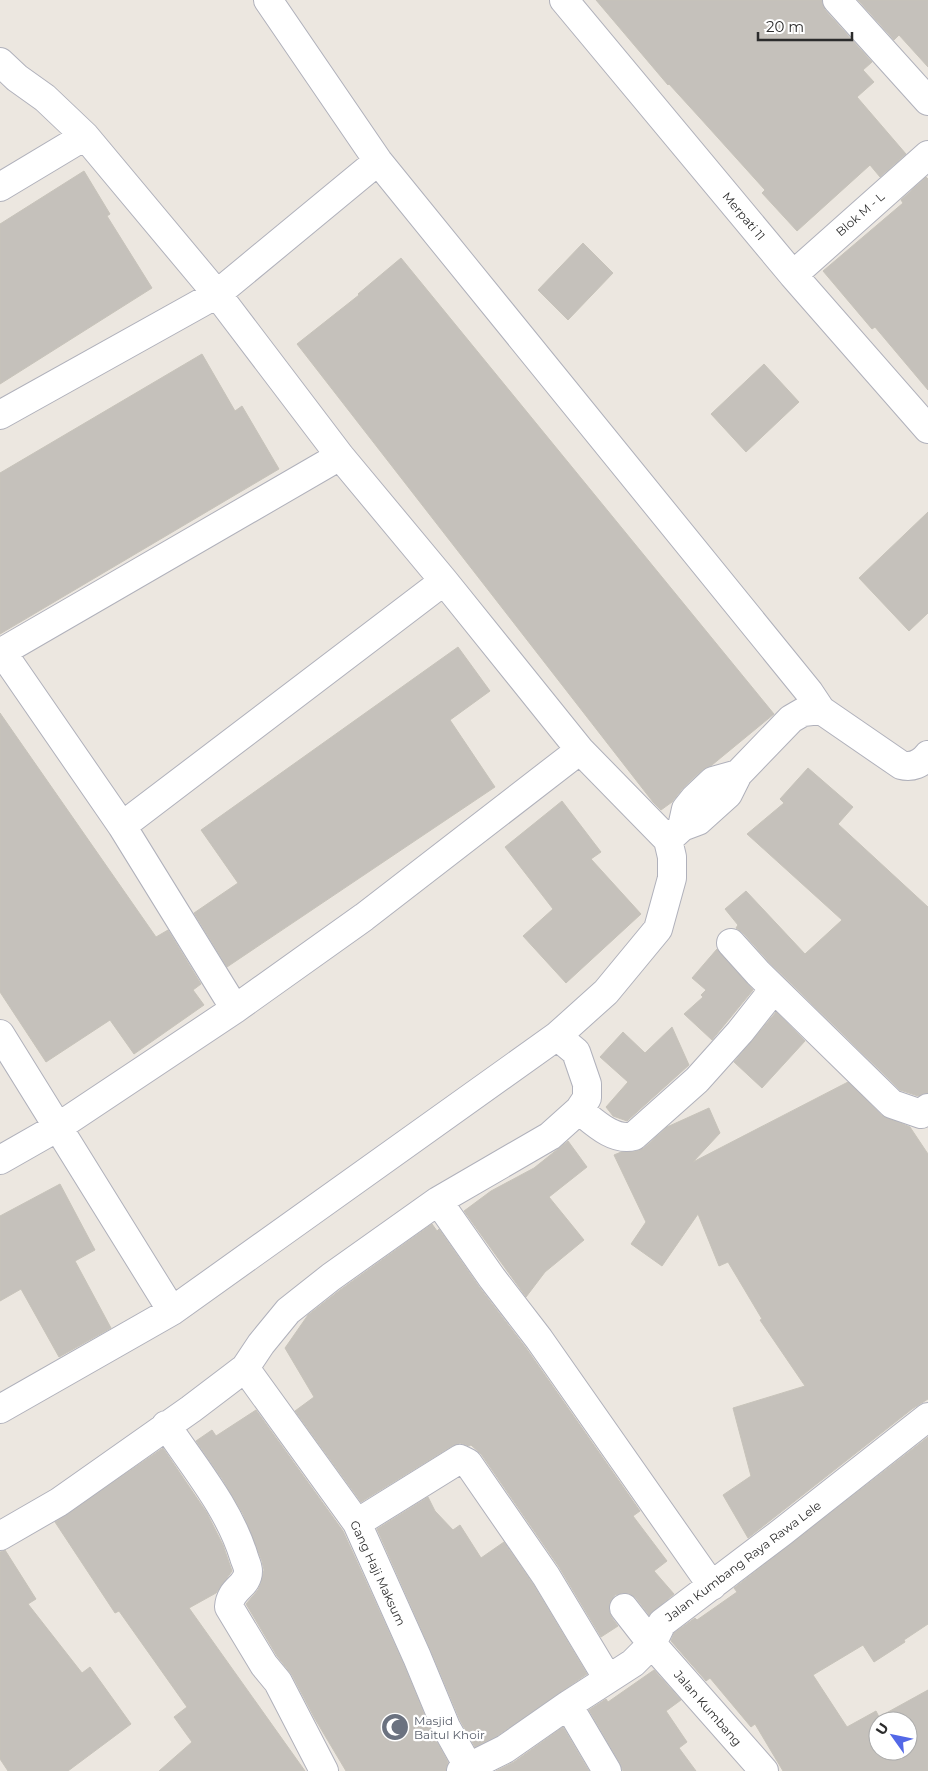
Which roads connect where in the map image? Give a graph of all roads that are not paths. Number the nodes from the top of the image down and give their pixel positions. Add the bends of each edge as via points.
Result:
1 (268, 0) edge
2 (564, 0) edge
3 (837, 0) edge
4 (0, 62) edge
5 (928, 101) edge
6 (85, 136) junction
7 (928, 155) edge
8 (378, 161) junction
9 (0, 187) edge
10 (793, 275) junction
11 (217, 294) junction
12 (0, 415) edge
13 (928, 429) edge
14 (340, 456) junction
15 (444, 581) junction
16 (1, 652) edge
17 (822, 710) junction
18 (580, 750) junction
19 (928, 755) edge
20 (122, 826) junction
21 (675, 834) junction
22 (731, 943) dead end
23 (774, 989) junction
24 (235, 1009) junction
25 (0, 1034) edge
26 (557, 1036) junction
27 (579, 1110) junction
28 (926, 1118) edge
29 (58, 1127) junction
30 (0, 1160) edge
31 (438, 1201) junction
32 (172, 1311) junction
33 (245, 1368) junction
34 (0, 1409) edge
35 (928, 1417) edge
36 (166, 1426) junction
37 (357, 1523) junction
38 (0, 1536) edge
39 (712, 1586) junction
40 (624, 1608) dead end
41 (652, 1644) junction
42 (608, 1679) junction
43 (568, 1705) junction
44 (465, 1769) edge
45 (324, 1771) edge
46 (606, 1771) edge
47 (764, 1771) edge

1 - 8 street
2 - 10 street, Merpati 11
3 - 5 street
4 - 6 street
6 - 9 street
6 - 11 street
7 - 10 street, Blok M - L
8 - 11 street
8 - 17 street
10 - 13 street, Merpati 11
11 - 12 street
11 - 14 street
14 - 15 street
14 - 16 street
15 - 18 street
15 - 20 street
16 - 20 street
17 - 19 street via 901,765 912,766
17 - 21 street via 803,712 791,719 738,774 728,794 698,821
18 - 21 street
18 - 24 street via 364,917
20 - 24 street
21 - 26 street via 672,878 658,929 606,992
22 - 23 street
23 - 27 street via 697,1080 634,1136 626,1138 611,1134
23 - 28 street via 892,1104
24 - 29 street
25 - 29 street
26 - 27 street via 576,1052 587,1084 587,1098
26 - 32 street
27 - 31 street via 550,1136
29 - 30 street
29 - 32 street
31 - 33 street via 288,1311
31 - 39 street
32 - 34 street
33 - 36 street
33 - 37 street, Gang Haji Maksum
35 - 39 street, Jalan Kumbang Raya Rawa Lele
36 - 38 street via 58,1502
36 - 45 street via 222,1508 239,1541 248,1570 245,1582 234,1591 229,1607 264,1666 278,1682
37 - 42 street via 460,1459 468,1463 546,1576
37 - 44 street, Gang Haji Maksum
39 - 41 street, Jalan Kumbang Raya Rawa Lele via 662,1623
40 - 41 street, Jalan Kumbang
41 - 42 street, Jalan Kumbang Raya Rawa Lele via 633,1663
41 - 47 street, Jalan Kumbang
42 - 43 street, Jalan Kumbang Raya Rawa Lele
43 - 44 street, Jalan Kumbang Raya Rawa Lele via 505,1749
43 - 46 street

